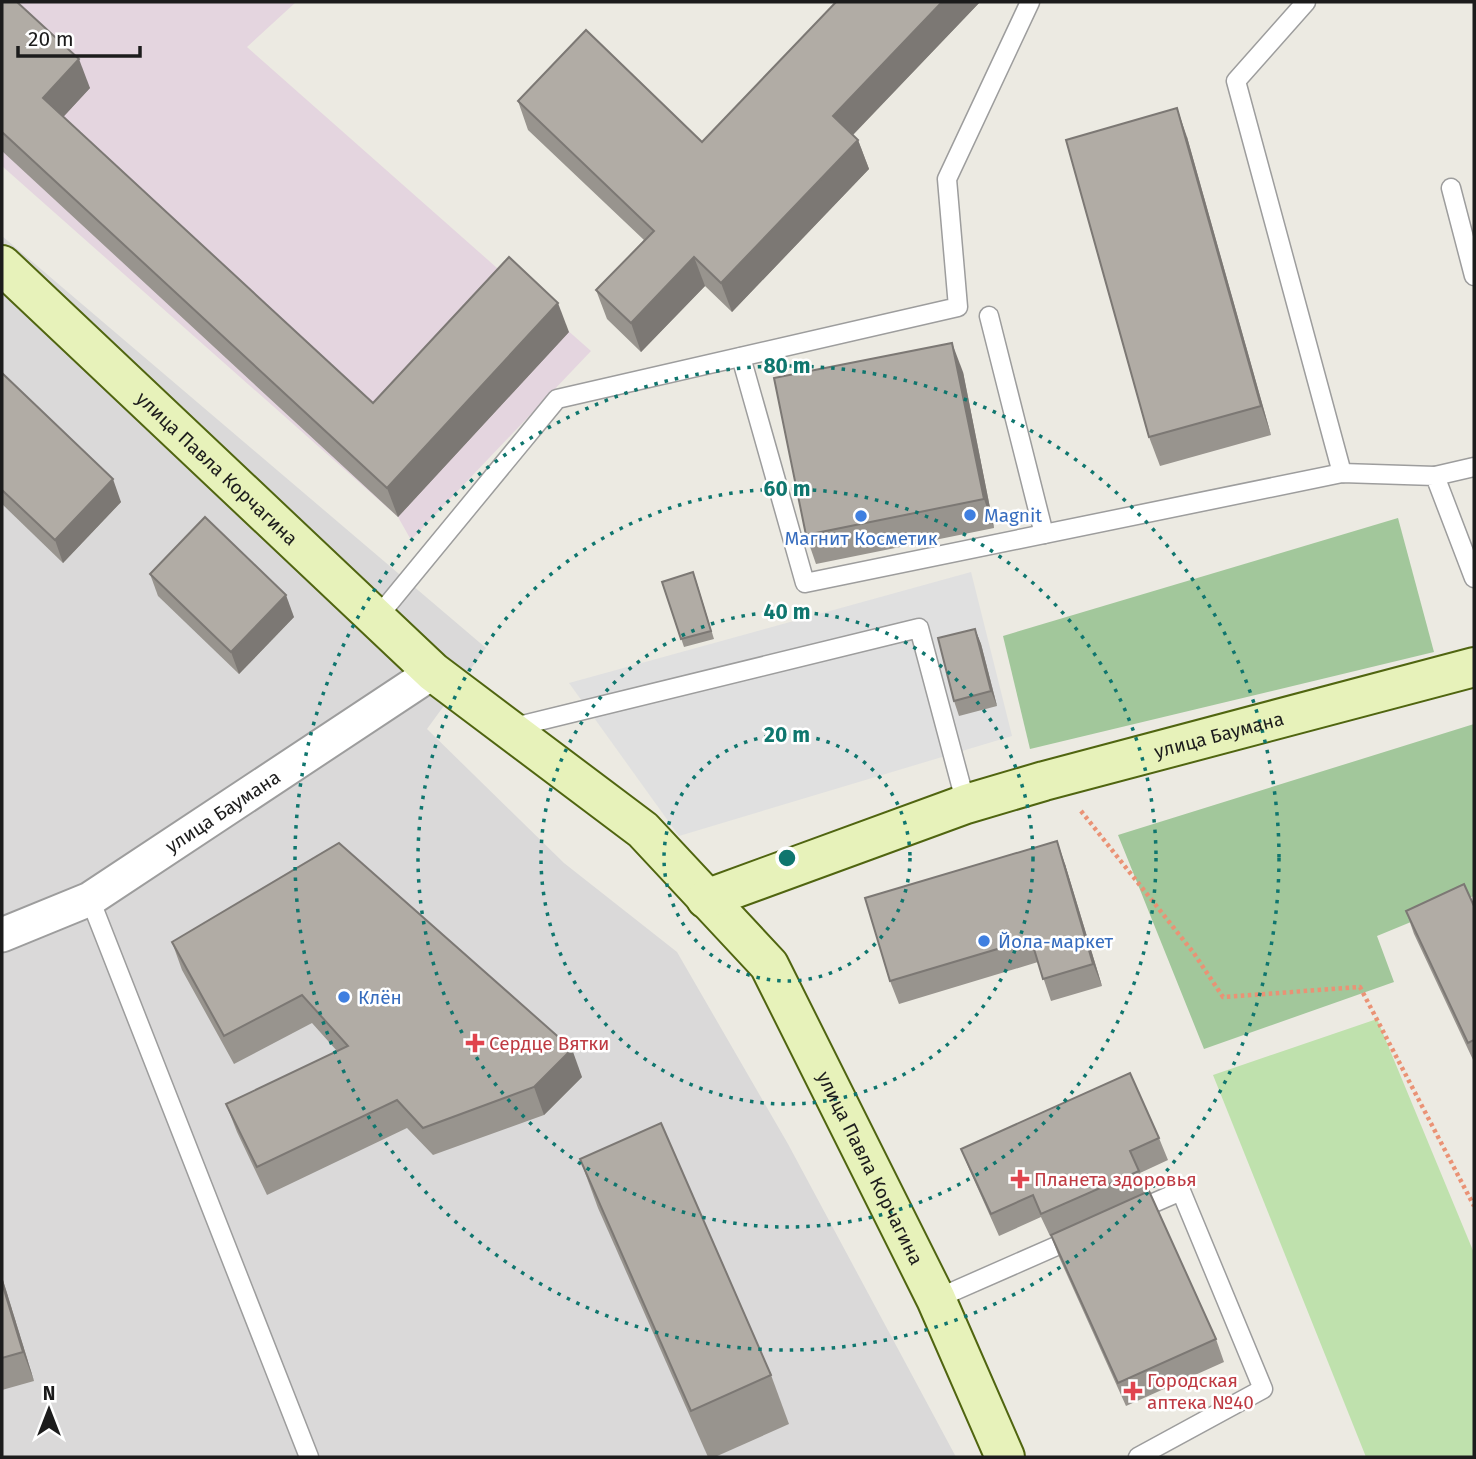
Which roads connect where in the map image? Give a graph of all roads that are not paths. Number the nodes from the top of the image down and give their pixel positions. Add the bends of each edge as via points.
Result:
1 (1030, 2) edge
2 (1306, 2) edge
3 (1451, 188) dead end
4 (2, 265) edge
5 (1474, 276) edge
6 (989, 316) dead end
7 (740, 357) junction
8 (1474, 467) edge
9 (1342, 473) junction
10 (1435, 476) junction
11 (1044, 534) junction
12 (1474, 578) edge
13 (376, 619) junction
14 (1474, 667) edge
15 (433, 672) junction
16 (507, 728) junction
17 (966, 804) junction
18 (90, 899) junction
19 (706, 899) junction
20 (2, 935) edge
21 (1120, 1218) edge
22 (1095, 1229) edge
23 (936, 1298) junction
24 (309, 1457) edge
25 (1005, 1457) edge
26 (1138, 1457) edge

1 - 7 lane via 947,179 958,307
2 - 9 lane via 1237,81
3 - 5 lane
4 - 13 main road, улица Павла Корчагина
6 - 11 lane
7 - 11 lane via 806,583
7 - 13 lane via 557,399
8 - 10 lane
9 - 10 lane
9 - 11 lane
10 - 12 lane
13 - 15 main road, улица Павла Корчагина
14 - 17 main road, улица Баумана
15 - 16 main road, улица Павла Корчагина
15 - 18 street, улица Баумана
16 - 17 lane via 919,628
16 - 19 main road, улица Павла Корчагина via 643,830
17 - 19 main road
18 - 20 street, улица Баумана
18 - 24 lane
19 - 23 main road, улица Павла Корчагина via 769,965
21 - 26 lane via 1181,1191 1263,1389
22 - 23 lane
23 - 25 main road, улица Павла Корчагина

